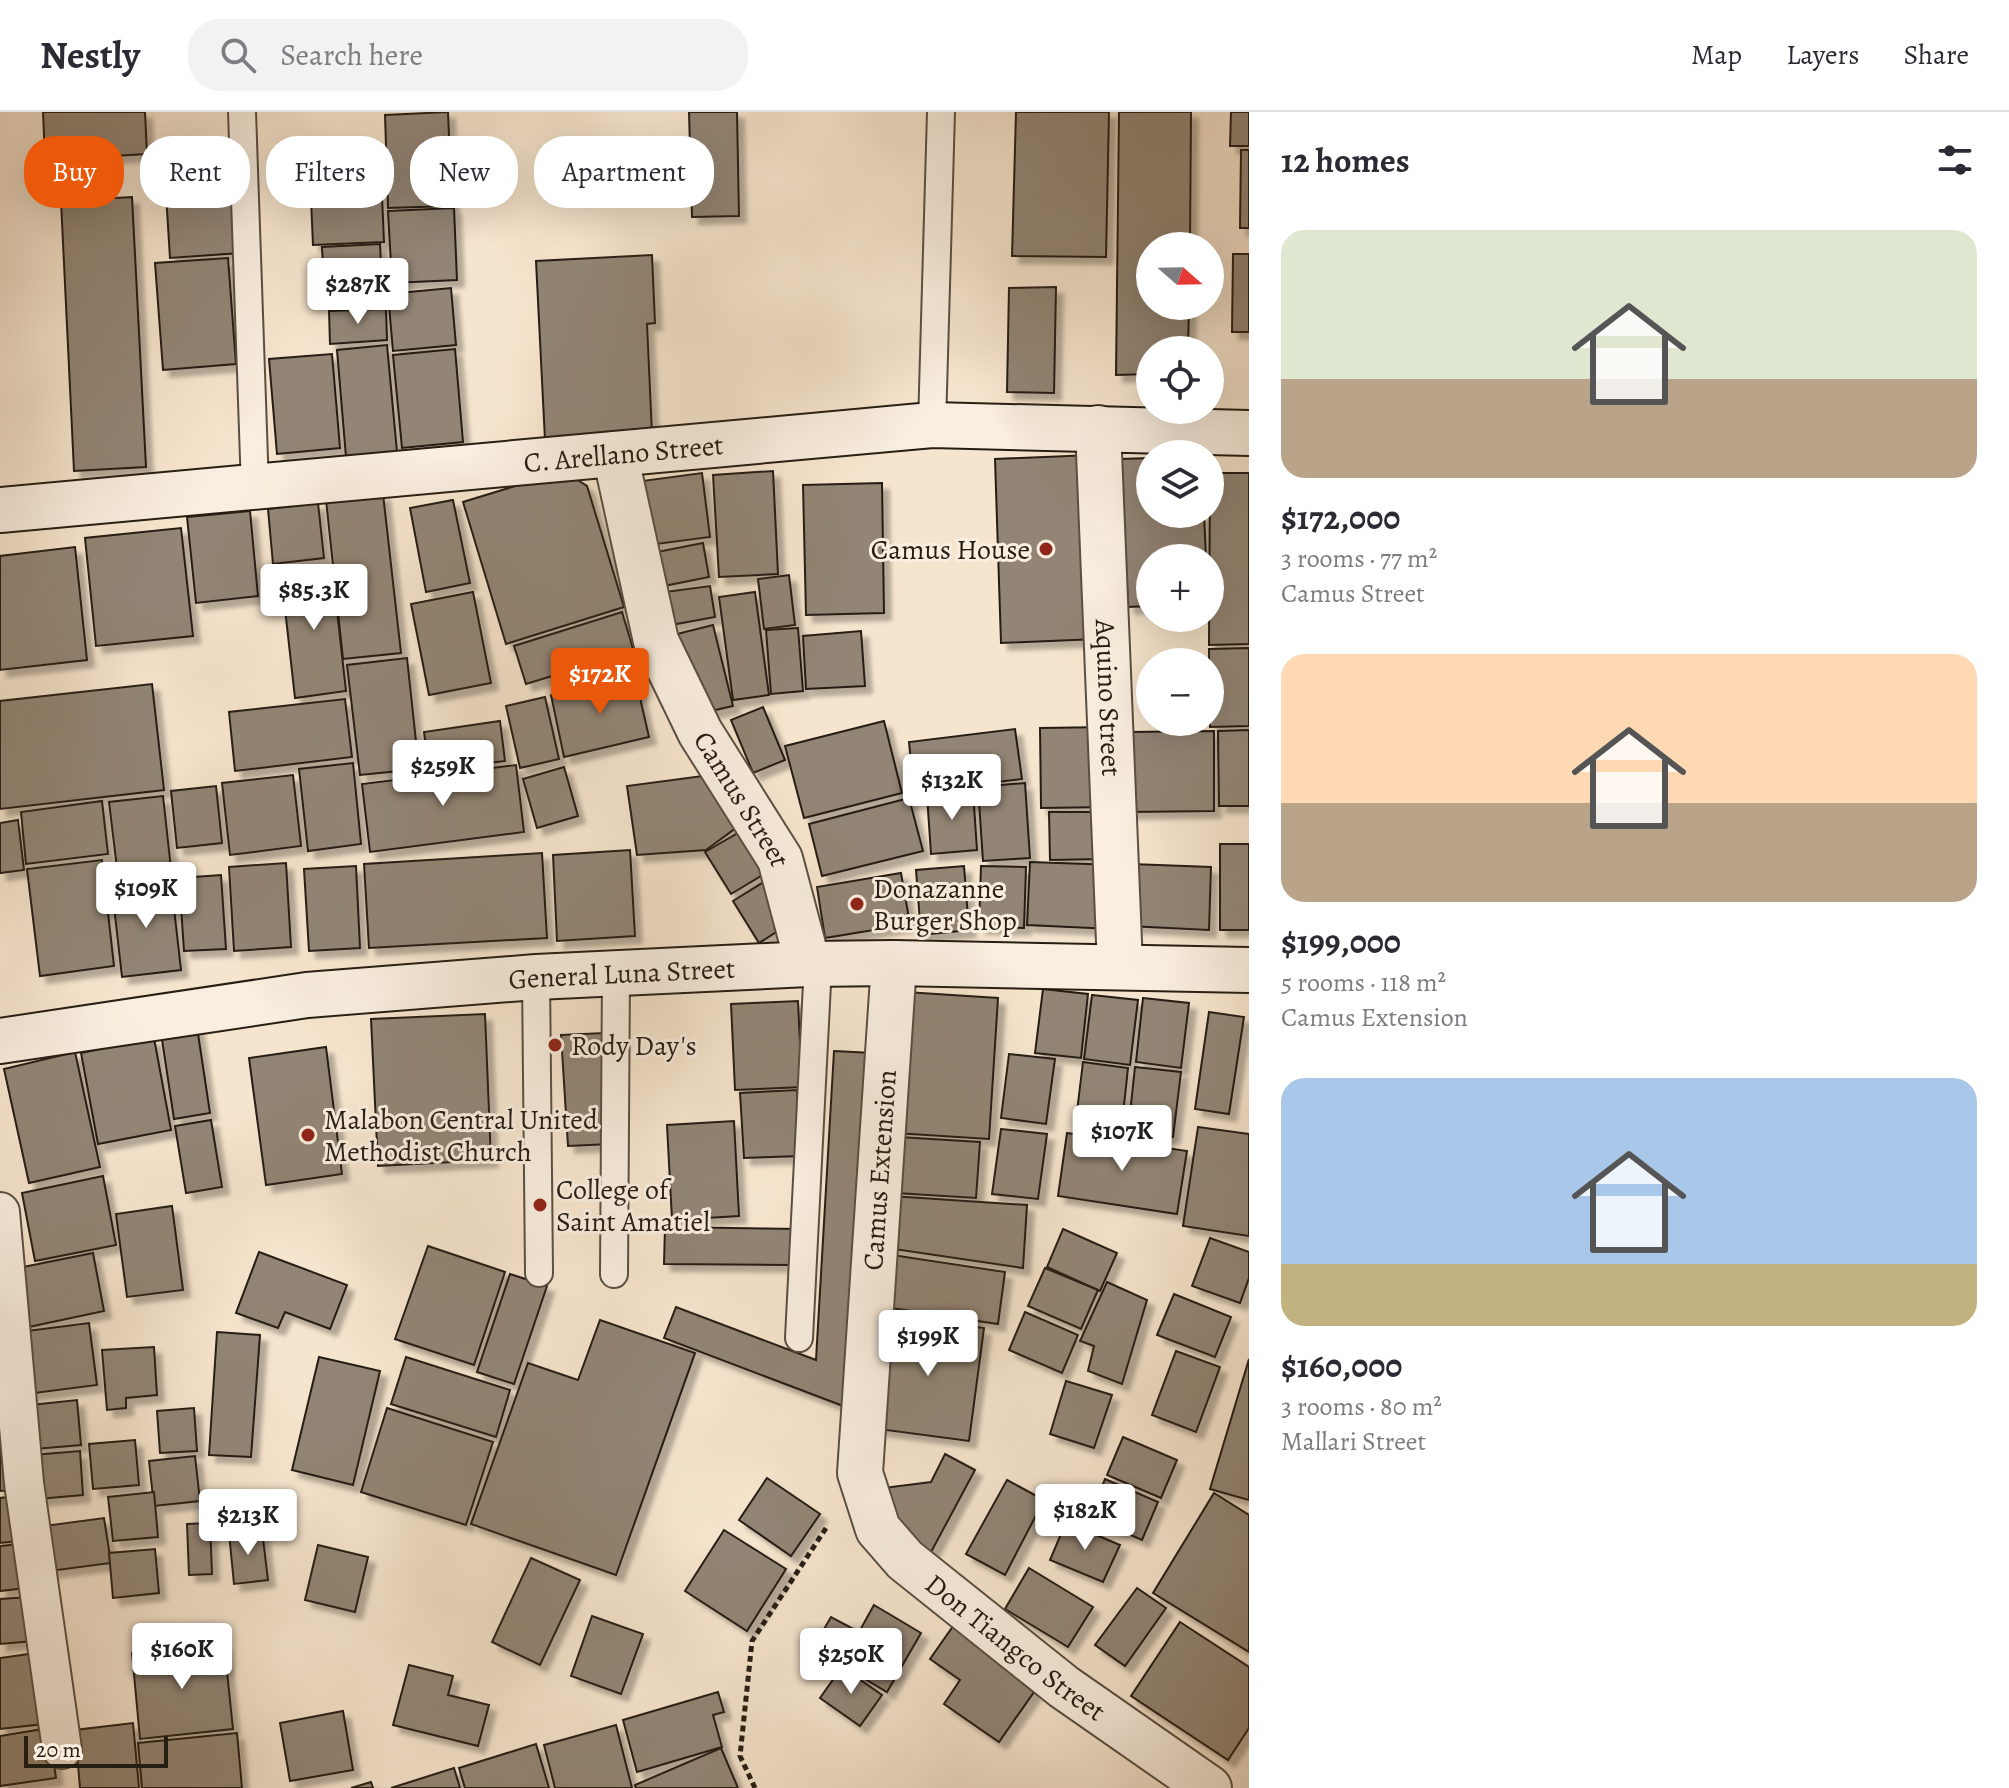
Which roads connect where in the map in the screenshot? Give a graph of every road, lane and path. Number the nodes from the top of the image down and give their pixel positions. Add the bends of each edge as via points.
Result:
1 (242, 112) edge
2 (941, 112) edge
3 (932, 425) junction
4 (1098, 428) junction
5 (1249, 433) edge
6 (615, 454) junction
7 (255, 488) junction
8 (0, 510) edge
9 (894, 963) junction
10 (813, 964) junction
11 (1120, 966) junction
12 (1249, 970) edge
13 (616, 973) junction
14 (536, 977) junction
15 (0, 1040) edge
16 (0, 1212) edge
17 (539, 1273) dead end
18 (614, 1274) dead end
19 (799, 1338) dead end
20 (860, 1473) junction
21 (62, 1749) dead end
22 (755, 1788) edge
23 (1209, 1788) edge

1 - 7 lane
2 - 3 lane
3 - 4 main road, C. Arellano Street
3 - 6 main road, C. Arellano Street
4 - 5 main road, C. Arellano Street
4 - 11 main road, Aquino Street
6 - 7 main road, C. Arellano Street
6 - 10 main road, Camus Street via 656,641 700,732 780,859
7 - 8 main road, C. Arellano Street
9 - 10 main road, General Luna Street
9 - 11 main road, General Luna Street
9 - 20 main road, Camus Extension
10 - 13 main road, General Luna Street
10 - 19 lane
11 - 12 main road, General Luna Street
13 - 14 main road, General Luna Street
13 - 18 lane
14 - 15 main road, General Luna Street via 307,995
14 - 17 lane
16 - 21 street via 24,1483
20 - 22 path via 752,1641 740,1756
20 - 23 main road, Don Tiangco Street via 878,1529 905,1560 1064,1687

